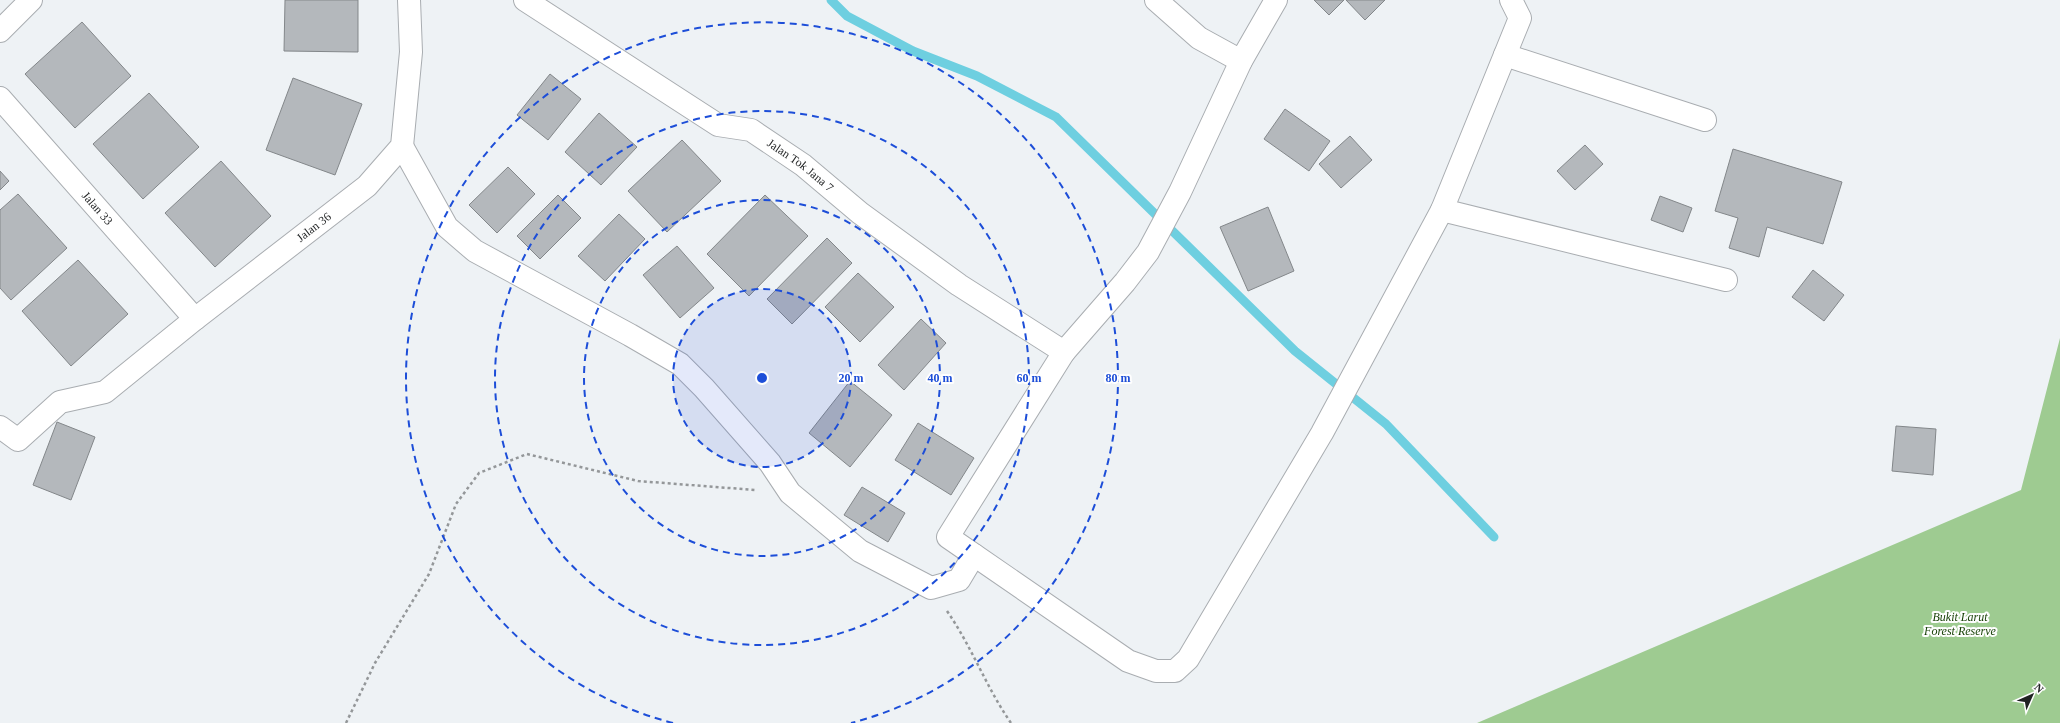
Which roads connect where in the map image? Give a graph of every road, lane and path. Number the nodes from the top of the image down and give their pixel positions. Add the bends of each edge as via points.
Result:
1 (31, 0) edge
2 (409, 0) edge
3 (525, 0) edge
4 (1156, 0) edge
5 (1276, 0) edge
6 (1511, 0) edge
7 (0, 31) edge
8 (1505, 55) junction
9 (1242, 61) junction
10 (0, 98) edge
11 (1705, 120) dead end
12 (402, 146) junction
13 (1442, 210) junction
14 (1726, 280) dead end
15 (196, 319) junction
16 (1064, 352) junction
17 (0, 427) edge
18 (790, 493) junction
19 (974, 555) junction
20 (931, 588) junction
21 (346, 723) edge
22 (1011, 723) edge

1 - 7 street
2 - 12 street via 411,52
3 - 16 street, Jalan Tok Jana 7 via 718,125 751,130 803,165 860,213 959,284
4 - 9 street via 1199,38
5 - 9 street
6 - 8 street via 1520,18
8 - 11 street
8 - 13 street
9 - 16 street via 1180,192 1148,252
10 - 15 street, Jalan 33
12 - 15 street, Jalan 36 via 367,186
12 - 18 street via 447,227 475,251 680,364 770,463
13 - 14 street
13 - 19 street via 1322,433 1188,659 1175,671 1156,671 1128,661
15 - 17 street, Jalan 36 via 105,392 60,402 18,440
16 - 19 street via 948,538
18 - 20 street via 860,551
18 - 21 path via 638,481 527,454 479,473 456,504 429,574 375,663
19 - 20 street via 959,580
20 - 22 path via 962,632 995,700

